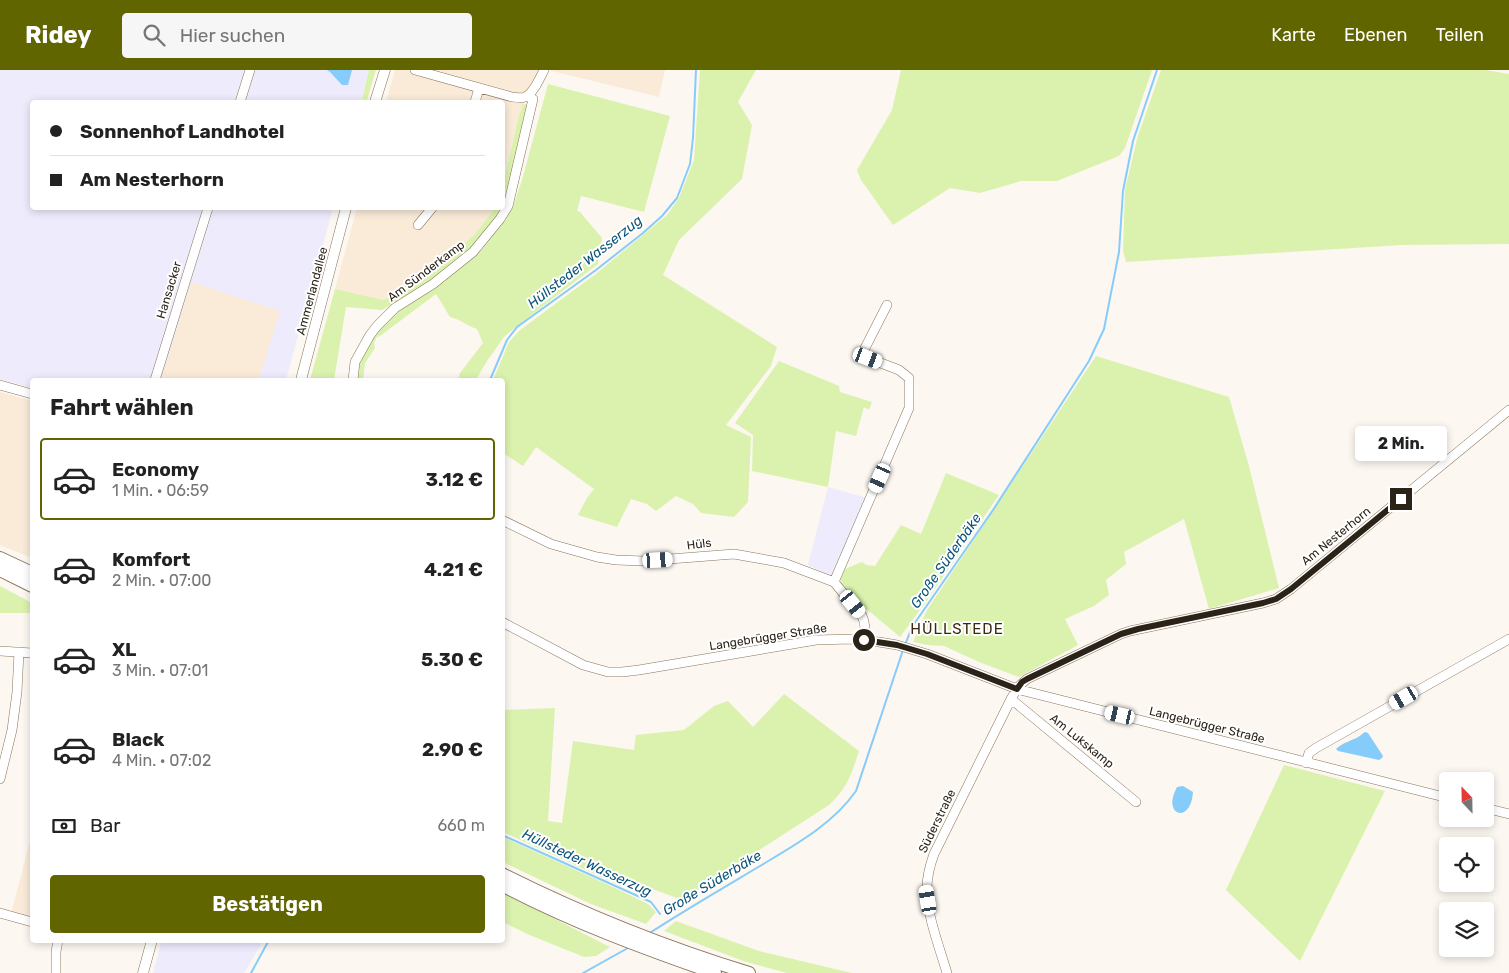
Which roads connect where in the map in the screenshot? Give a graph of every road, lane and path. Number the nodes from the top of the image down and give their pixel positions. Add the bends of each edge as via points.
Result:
1 (250, 70) edge
2 (385, 70) edge
3 (415, 70) edge
4 (544, 70) edge
5 (479, 88) junction
6 (528, 96) junction
7 (241, 100) edge
8 (376, 100) edge
9 (476, 100) edge
10 (207, 210) edge
11 (345, 210) edge
12 (430, 210) edge
13 (418, 225) dead end
14 (887, 305) dead end
15 (156, 378) edge
16 (302, 378) edge
17 (353, 378) edge
18 (0, 385) edge
19 (30, 393) edge
20 (1509, 410) edge
21 (505, 521) edge
22 (0, 558) edge
23 (0, 570) edge
24 (30, 572) edge
25 (834, 582) junction
26 (30, 585) edge
27 (505, 624) edge
28 (1509, 638) edge
29 (864, 640) junction
30 (0, 651) edge
31 (19, 652) junction
32 (30, 653) edge
33 (1017, 689) junction
34 (1011, 699) junction
35 (1306, 763) junction
36 (0, 779) edge
37 (1439, 796) edge
38 (1136, 802) dead end
39 (1494, 810) edge
40 (1509, 814) edge
41 (505, 875) edge
42 (505, 886) edge
43 (0, 913) edge
44 (30, 921) edge
45 (614, 930) junction
46 (58, 943) edge
47 (151, 943) edge
48 (661, 948) junction
49 (56, 973) edge
50 (143, 973) edge
51 (716, 973) edge
52 (749, 973) edge
53 (947, 973) edge

1 - 7 street
2 - 8 main road
3 - 5 street
4 - 6 street
5 - 6 street via 512,97
5 - 9 street
6 - 17 street, Am Sünderkamp via 533,100 508,206 473,252 433,284 394,308 377,326 355,362
10 - 15 street, Hansacker
11 - 16 main road, Ammerlandallee
12 - 13 street
14 - 25 street via 864,354 909,378 909,408
18 - 19 street
20 - 33 street, Am Nesterhorn via 1276,599 1121,634 1027,679
21 - 25 street, Hüls via 551,544 597,557 644,561 742,554 784,563
22 - 24 highway
23 - 26 highway
25 - 29 street, Hüls via 862,616
27 - 29 street, Langebrügger Straße via 583,665 608,672 639,670 816,640
28 - 35 street via 1316,748
29 - 33 street, Langebrügger Straße via 912,649
30 - 31 street
31 - 32 street
31 - 36 street via 12,730
33 - 34 street, Süderstraße
33 - 35 street, Langebrügger Straße
34 - 38 street, Am Lukskamp
34 - 53 street, Süderstraße via 928,872 926,890
35 - 37 street, Langebrügger Straße
39 - 40 street
41 - 45 highway
42 - 45 highway via 560,913
43 - 44 street
45 - 48 highway
46 - 49 street
47 - 50 main road
48 - 51 highway
48 - 52 highway

